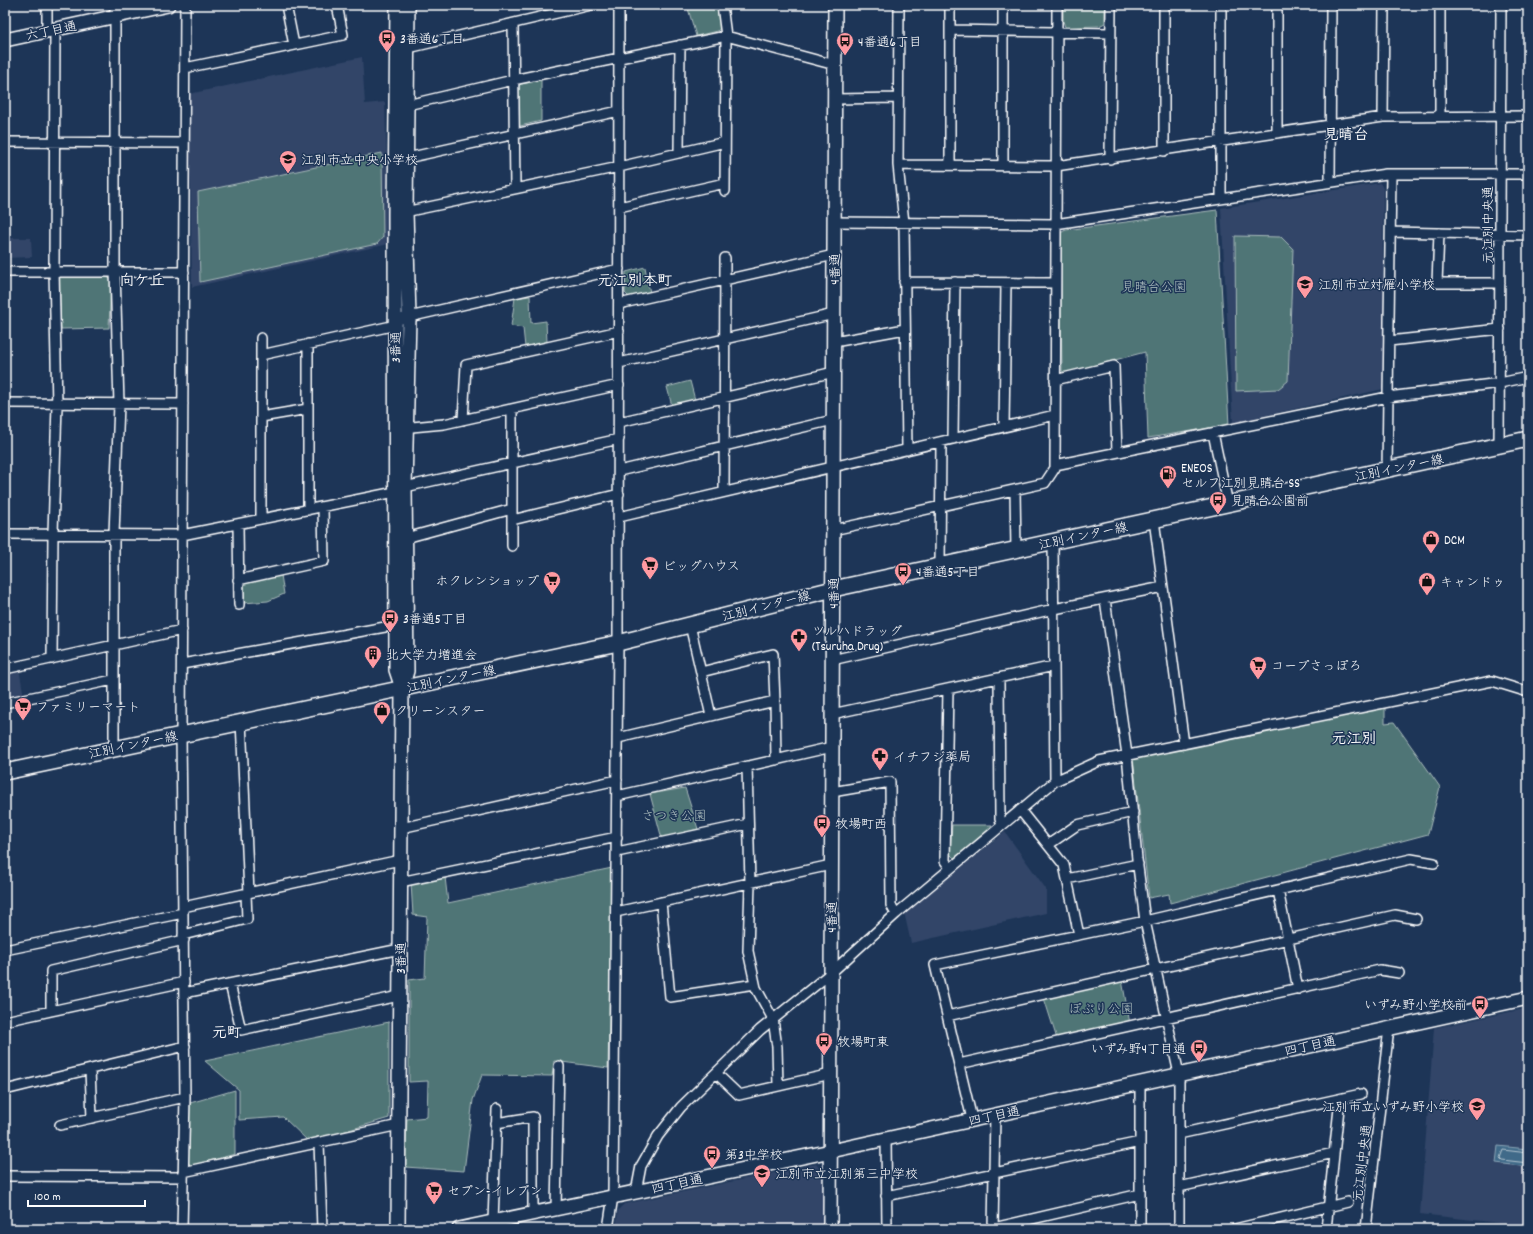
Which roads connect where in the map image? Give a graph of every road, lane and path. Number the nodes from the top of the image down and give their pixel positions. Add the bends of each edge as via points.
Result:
1 (47, 5) edge
2 (168, 5) edge
3 (185, 5) edge
4 (286, 5) edge
5 (337, 5) edge
6 (397, 5) edge
7 (408, 5) edge
8 (591, 5) edge
9 (619, 5) edge
10 (722, 5) edge
11 (835, 5) edge
12 (899, 5) edge
13 (950, 5) edge
14 (1003, 5) edge
15 (1057, 5) edge
16 (1110, 5) edge
17 (1164, 5) edge
18 (1221, 5) edge
19 (1277, 5) edge
20 (1331, 5) edge
21 (1384, 5) edge
22 (1440, 5) edge
23 (1501, 5) edge
24 (115, 11) edge
25 (513, 24) junction
26 (51, 30) junction
27 (950, 30) junction
28 (1003, 31) junction
29 (1057, 32) junction
30 (1110, 33) junction
31 (726, 36) junction
32 (5, 40) edge
33 (294, 45) junction
34 (680, 45) junction
35 (402, 50) junction
36 (619, 58) junction
37 (835, 65) junction
38 (185, 68) junction
39 (513, 80) junction
40 (898, 98) junction
41 (835, 99) junction
42 (401, 106) junction
43 (619, 111) junction
44 (1440, 116) junction
45 (1501, 116) junction
46 (1528, 116) edge
47 (1383, 117) junction
48 (1331, 125) junction
49 (1277, 133) junction
50 (514, 134) junction
51 (5, 142) edge
52 (54, 142) junction
53 (725, 142) junction
54 (1221, 142) junction
55 (115, 143) junction
56 (184, 143) junction
57 (1164, 151) junction
58 (679, 153) junction
59 (407, 158) junction
60 (1110, 158) junction
61 (898, 165) junction
62 (950, 166) junction
63 (1003, 166) junction
64 (1056, 166) junction
65 (619, 167) junction
66 (1391, 174) junction
67 (1501, 174) junction
68 (1528, 174) edge
69 (1330, 182) junction
70 (515, 188) junction
71 (1221, 199) junction
72 (619, 207) junction
73 (400, 213) junction
74 (834, 222) junction
75 (904, 223) junction
76 (1055, 224) junction
77 (1391, 232) junction
78 (1439, 234) junction
79 (1500, 235) junction
80 (1528, 235) edge
81 (834, 255) junction
82 (725, 258) dead end
83 (619, 269) junction
84 (54, 271) junction
85 (115, 271) junction
86 (5, 272) edge
87 (184, 272) junction
88 (725, 281) junction
89 (904, 282) junction
90 (955, 282) junction
91 (1006, 283) junction
92 (1055, 283) junction
93 (1500, 283) junction
94 (619, 304) junction
95 (834, 314) junction
96 (400, 320) junction
97 (905, 329) junction
98 (1500, 329) junction
99 (619, 331) junction
100 (261, 338) dead end
101 (725, 339) junction
102 (1389, 341) junction
103 (834, 342) junction
104 (308, 344) junction
105 (261, 355) junction
106 (619, 363) junction
107 (834, 372) junction
108 (1528, 377) edge
109 (1055, 380) junction
110 (1500, 383) junction
111 (619, 385) junction
112 (1388, 397) junction
113 (724, 398) junction
114 (5, 403) edge
115 (119, 404) junction
116 (183, 404) junction
117 (57, 405) junction
118 (308, 409) junction
119 (512, 409) junction
120 (1055, 415) junction
121 (261, 417) junction
122 (463, 420) junction
123 (833, 420) junction
124 (619, 422) junction
125 (1004, 427) junction
126 (401, 428) junction
127 (1213, 433) junction
128 (953, 439) junction
129 (619, 440) junction
130 (1528, 440) edge
131 (940, 442) junction
132 (1499, 446) junction
133 (724, 447) junction
134 (907, 450) junction
135 (1117, 452) junction
136 (512, 464) junction
137 (1055, 465) junction
138 (833, 467) junction
139 (1387, 470) junction
140 (619, 471) junction
141 (400, 490) junction
142 (1015, 490) junction
143 (724, 492) junction
144 (619, 494) junction
145 (1228, 504) junction
146 (322, 506) junction
147 (940, 506) junction
148 (512, 509) junction
149 (308, 510) junction
150 (619, 516) junction
151 (261, 519) junction
152 (512, 520) junction
153 (1154, 520) junction
154 (238, 524) junction
155 (833, 530) junction
156 (53, 533) junction
157 (5, 534) edge
158 (114, 534) junction
159 (182, 535) junction
160 (400, 539) junction
161 (1053, 541) junction
162 (512, 546) dead end
163 (1016, 550) junction
164 (940, 566) junction
165 (238, 580) junction
166 (1163, 587) junction
167 (833, 589) junction
168 (1105, 599) junction
169 (239, 605) dead end
170 (1054, 609) junction
171 (396, 625) junction
172 (690, 625) junction
173 (182, 630) junction
174 (618, 643) junction
175 (114, 646) junction
176 (52, 659) junction
177 (832, 660) junction
178 (182, 664) junction
179 (1054, 666) junction
180 (5, 669) edge
181 (701, 672) junction
182 (999, 678) junction
183 (113, 680) junction
184 (402, 688) junction
185 (948, 689) junction
186 (1528, 692) edge
187 (776, 701) junction
188 (5, 703) edge
189 (832, 714) junction
190 (711, 716) junction
191 (241, 722) junction
192 (181, 734) junction
193 (618, 738) junction
194 (1184, 744) junction
195 (832, 747) junction
196 (114, 748) junction
197 (1127, 755) junction
198 (776, 760) junction
199 (747, 766) junction
200 (5, 772) edge
201 (617, 780) junction
202 (1055, 781) junction
203 (832, 792) junction
204 (617, 796) junction
205 (1020, 810) junction
206 (1133, 812) junction
207 (748, 824) junction
208 (1002, 825) junction
209 (401, 828) junction
210 (617, 837) junction
211 (1048, 845) junction
212 (617, 852) junction
213 (400, 860) junction
214 (1434, 863) dead end
215 (1138, 864) junction
216 (831, 865) junction
217 (950, 868) junction
218 (1067, 879) junction
219 (400, 882) junction
220 (750, 883) junction
221 (1278, 890) junction
222 (248, 893) junction
223 (661, 902) junction
224 (183, 910) junction
225 (616, 912) junction
226 (896, 914) junction
227 (1416, 919) dead end
228 (1145, 921) junction
229 (1079, 935) junction
230 (184, 938) junction
231 (1288, 939) junction
232 (400, 949) junction
233 (5, 950) edge
234 (1156, 969) junction
235 (832, 972) junction
236 (1399, 973) dead end
237 (184, 982) junction
238 (230, 984) junction
239 (755, 984) junction
240 (1298, 989) junction
241 (184, 993) junction
242 (400, 996) junction
243 (1528, 998) edge
244 (51, 1011) junction
245 (947, 1016) junction
246 (773, 1019) junction
247 (1167, 1019) junction
248 (5, 1021) edge
249 (1389, 1028) junction
250 (185, 1046) junction
251 (959, 1064) junction
252 (559, 1066) dead end
253 (90, 1070) junction
254 (716, 1073) junction
255 (831, 1074) junction
256 (1179, 1074) junction
257 (1140, 1083) junction
258 (778, 1086) junction
259 (5, 1090) edge
260 (1361, 1094) dead end
261 (185, 1097) junction
262 (1340, 1099) junction
263 (497, 1108) dead end
264 (995, 1114) junction
265 (92, 1118) junction
266 (972, 1119) junction
267 (496, 1123) junction
268 (60, 1125) dead end
269 (399, 1125) junction
270 (1179, 1134) junction
271 (886, 1138) junction
272 (319, 1142) junction
273 (1140, 1142) junction
274 (831, 1151) junction
275 (1334, 1153) junction
276 (994, 1174) junction
277 (183, 1175) junction
278 (5, 1176) edge
279 (1179, 1186) junction
280 (636, 1192) junction
281 (1140, 1194) junction
282 (614, 1196) junction
283 (886, 1196) junction
284 (1348, 1202) dead end
285 (1328, 1207) junction
286 (556, 1208) junction
287 (533, 1213) junction
288 (493, 1222) junction
289 (480, 1227) edge
290 (182, 1229) edge
291 (322, 1229) edge
292 (398, 1229) edge
293 (459, 1229) edge
294 (608, 1229) edge
295 (830, 1229) edge
296 (887, 1229) edge
297 (992, 1229) edge
298 (1140, 1229) edge
299 (1179, 1229) edge
300 (1235, 1229) edge
301 (1326, 1229) edge
302 (1366, 1229) edge

1 - 26 street
2 - 24 street, 六丁目通
3 - 38 street
4 - 33 street
5 - 33 street via 343,35
6 - 35 street, 3番通
7 - 35 street, 3番通
8 - 25 street
9 - 36 street
10 - 31 street
11 - 37 street, 4番通
12 - 40 street
13 - 27 street
14 - 28 street
15 - 29 street
16 - 30 street
17 - 57 street
18 - 54 street
19 - 49 street
20 - 48 street
21 - 47 street
22 - 44 street
23 - 45 street, 元江別中央通
24 - 26 street, 六丁目通
24 - 55 street
25 - 35 street
25 - 39 street
26 - 32 street, 六丁目通
26 - 52 street
27 - 28 street
27 - 62 street
28 - 29 street
28 - 63 street
29 - 30 street
29 - 64 street
30 - 60 street
31 - 34 street
31 - 37 street
31 - 53 street
33 - 38 street
34 - 36 street
34 - 58 street
35 - 42 street, 3番通
36 - 39 street
36 - 43 street
37 - 41 street, 4番通
38 - 56 street
39 - 42 street
39 - 50 street
40 - 41 street
40 - 61 street
41 - 74 street, 4番通
42 - 59 street, 3番通
42 - 73 street, 3番通
43 - 50 street
43 - 65 street
44 - 45 street
44 - 47 street
45 - 46 street
45 - 67 street, 元江別中央通
47 - 48 street
48 - 49 street
48 - 69 street
49 - 54 street
50 - 59 street
50 - 70 street
51 - 52 street
52 - 55 street
52 - 84 street
53 - 58 street
53 - 72 street via 725,187
54 - 57 street
54 - 71 street
55 - 56 street
55 - 85 street
56 - 87 street
57 - 60 street
58 - 65 street
59 - 73 street, 3番通
60 - 64 street
61 - 62 street
61 - 75 street
62 - 63 street
63 - 64 street
64 - 76 street
65 - 70 street
65 - 72 street
66 - 67 street
66 - 69 street
66 - 77 street
67 - 68 street
67 - 79 street, 元江別中央通
69 - 71 street
70 - 73 street
71 - 76 street
72 - 83 street
73 - 96 street, 3番通
74 - 75 street
74 - 81 street, 4番通
75 - 76 street
75 - 89 street
76 - 92 street
77 - 78 street
77 - 102 street
78 - 79 street
78 - 93 street via 1437,283
79 - 80 street
79 - 93 street, 元江別中央通
81 - 88 street
81 - 95 street, 4番通
82 - 88 street
83 - 94 street
83 - 96 street
84 - 85 street
84 - 86 street
84 - 117 street
85 - 87 street
85 - 115 street
87 - 116 street
88 - 94 street
88 - 101 street
89 - 90 street
89 - 97 street
90 - 91 street
90 - 128 street
91 - 92 street
91 - 125 street
92 - 109 street
93 - 98 street, 元江別中央通
94 - 99 street
95 - 101 street
95 - 103 street, 4番通
96 - 104 street
96 - 126 street, 3番通
97 - 103 street
97 - 134 street
98 - 102 street
98 - 110 street, 元江別中央通
99 - 106 street
99 - 122 street via 466,365
100 - 105 street
101 - 106 street
101 - 113 street
102 - 112 street
103 - 107 street, 4番通
104 - 105 street
104 - 118 street
105 - 121 street
106 - 111 street
107 - 113 street
107 - 123 street, 4番通
108 - 110 street
109 - 120 street
109 - 135 street via 1114,366
110 - 112 street
110 - 132 street, 元江別中央通
111 - 119 street
111 - 124 street
112 - 127 street
112 - 139 street
113 - 124 street
113 - 133 street
114 - 117 street
115 - 116 street
115 - 117 street
115 - 158 street
116 - 159 street
117 - 156 street
118 - 121 street
118 - 149 street
119 - 122 street
119 - 136 street
120 - 125 street
120 - 137 street
121 - 151 street
122 - 126 street
123 - 133 street
123 - 138 street, 4番通
124 - 129 street
125 - 128 street
126 - 141 street, 3番通
127 - 135 street
127 - 145 street
128 - 131 street
129 - 136 street
129 - 140 street
130 - 132 main road, 江別インター線
131 - 134 street
131 - 147 street
132 - 139 main road, 江別インター線
133 - 140 street
133 - 143 street
134 - 138 street
135 - 137 street
136 - 141 street
136 - 148 street
137 - 142 street via 1045,483
138 - 143 street
138 - 155 street, 4番通
139 - 145 main road, 江別インター線
140 - 144 street
141 - 146 street
141 - 160 street, 3番通
142 - 147 street
142 - 163 street
143 - 150 street
144 - 150 street
144 - 152 street
145 - 153 main road, 江別インター線
146 - 149 street
146 - 165 street via 324,561
147 - 155 street
147 - 164 street
148 - 152 street
148 - 160 street
149 - 151 street
150 - 174 street
151 - 154 street
152 - 162 street
153 - 161 main road, 江別インター線
153 - 166 street
154 - 159 street
154 - 165 street
155 - 167 street, 4番通
156 - 157 street
156 - 158 street
156 - 176 street
158 - 159 street
158 - 175 street
159 - 173 street
160 - 171 street, 3番通
160 - 184 street, 3番通 via 407,671
161 - 163 main road, 江別インター線
161 - 170 street
163 - 164 main road, 江別インター線
164 - 167 main road, 江別インター線
165 - 169 street
166 - 168 street
166 - 194 street
167 - 172 main road, 江別インター線
167 - 177 street, 4番通
168 - 170 street
168 - 197 street
170 - 177 street
170 - 179 street
171 - 178 street
171 - 184 street, 3番通 via 396,670
172 - 174 main road, 江別インター線
172 - 181 street
173 - 175 street
173 - 178 street
174 - 184 main road, 江別インター線
174 - 193 street
175 - 176 street
175 - 183 street
176 - 180 street
177 - 189 street, 4番通
178 - 192 street
179 - 182 street
179 - 202 street
181 - 187 street via 772,654
181 - 190 street
182 - 185 street
182 - 208 street
183 - 188 street
183 - 196 street
184 - 191 main road, 江別インター線
184 - 209 street, 3番通
185 - 189 street
185 - 217 street via 946,861
186 - 194 street via 1492,681
187 - 190 street
187 - 198 street
189 - 195 street, 4番通
190 - 193 street
191 - 192 main road, 江別インター線
191 - 222 street
192 - 196 main road, 江別インター線
192 - 224 street
193 - 201 street
194 - 197 street
195 - 198 street
195 - 203 street, 4番通
196 - 200 main road, 江別インター線
197 - 202 street via 1099,761
197 - 206 street
198 - 199 street
199 - 204 street
199 - 207 street
201 - 204 street
201 - 209 street
202 - 205 street
203 - 216 street, 4番通
203 - 226 street via 890,782 891,905
204 - 210 street
205 - 208 street
205 - 211 street
206 - 211 street via 1076,825
206 - 215 street
207 - 212 street
207 - 220 street
208 - 217 street
209 - 213 street, 3番通
210 - 212 street
210 - 219 street
211 - 218 street via 1064,865
212 - 225 street
213 - 219 street, 3番通
213 - 222 street
214 - 221 street via 1411,859
215 - 218 street
215 - 228 street
216 - 220 street
216 - 235 street, 4番通
217 - 226 street
218 - 229 street
219 - 232 street, 3番通
220 - 223 street
220 - 239 street via 748,951
221 - 228 street
221 - 231 street
222 - 224 street
222 - 230 street via 247,919
223 - 225 street
223 - 239 street via 670,997
224 - 230 street
224 - 233 street
225 - 282 street
226 - 235 street
227 - 231 street via 1395,915
228 - 229 street
228 - 234 street
229 - 245 street via 935,965
230 - 237 street
230 - 244 street via 51,971
231 - 234 street
231 - 240 street
232 - 238 street
232 - 242 street, 3番通
234 - 245 street
234 - 247 street
235 - 246 street
235 - 255 street, 4番通
236 - 240 street via 1380,970
237 - 241 street
237 - 244 street
238 - 241 street
238 - 242 street via 241,1030
239 - 246 street
240 - 247 street
241 - 250 street
242 - 269 street, 3番通
243 - 249 street, 四丁目通
244 - 248 street
245 - 251 street
246 - 254 street
246 - 258 street
247 - 251 street
247 - 256 street
249 - 256 street, 四丁目通
249 - 302 street, 元江別中央通
250 - 253 street
250 - 261 street
251 - 266 street
252 - 286 street
253 - 259 street
253 - 265 street
254 - 258 street via 739,1095
254 - 280 street via 681,1107 658,1136 641,1166
255 - 258 street
255 - 274 street, 4番通
256 - 257 street, 四丁目通
256 - 270 street
257 - 264 street, 四丁目通
257 - 273 street
260 - 262 street
261 - 265 street
261 - 277 street
262 - 270 street
262 - 275 street
263 - 267 street
264 - 266 street, 四丁目通
264 - 276 street
265 - 268 street
266 - 271 street, 四丁目通
267 - 287 street via 533,1117
267 - 288 street
269 - 272 street
269 - 292 street, 3番通
270 - 279 street
271 - 274 street, 四丁目通
271 - 283 street
272 - 277 street
272 - 291 street
273 - 276 street
273 - 281 street
274 - 280 street, 四丁目通
274 - 295 street, 4番通
275 - 279 street
275 - 285 street
276 - 283 street
276 - 297 street
277 - 278 street
277 - 290 street
279 - 299 street
280 - 282 street, 四丁目通
281 - 297 street
281 - 298 street
282 - 286 street, 四丁目通
282 - 294 street
283 - 296 street
284 - 285 street
285 - 300 street
285 - 301 street
286 - 287 street, 四丁目通
287 - 288 street, 四丁目通
288 - 289 street, 四丁目通
289 - 293 street, 四丁目通

